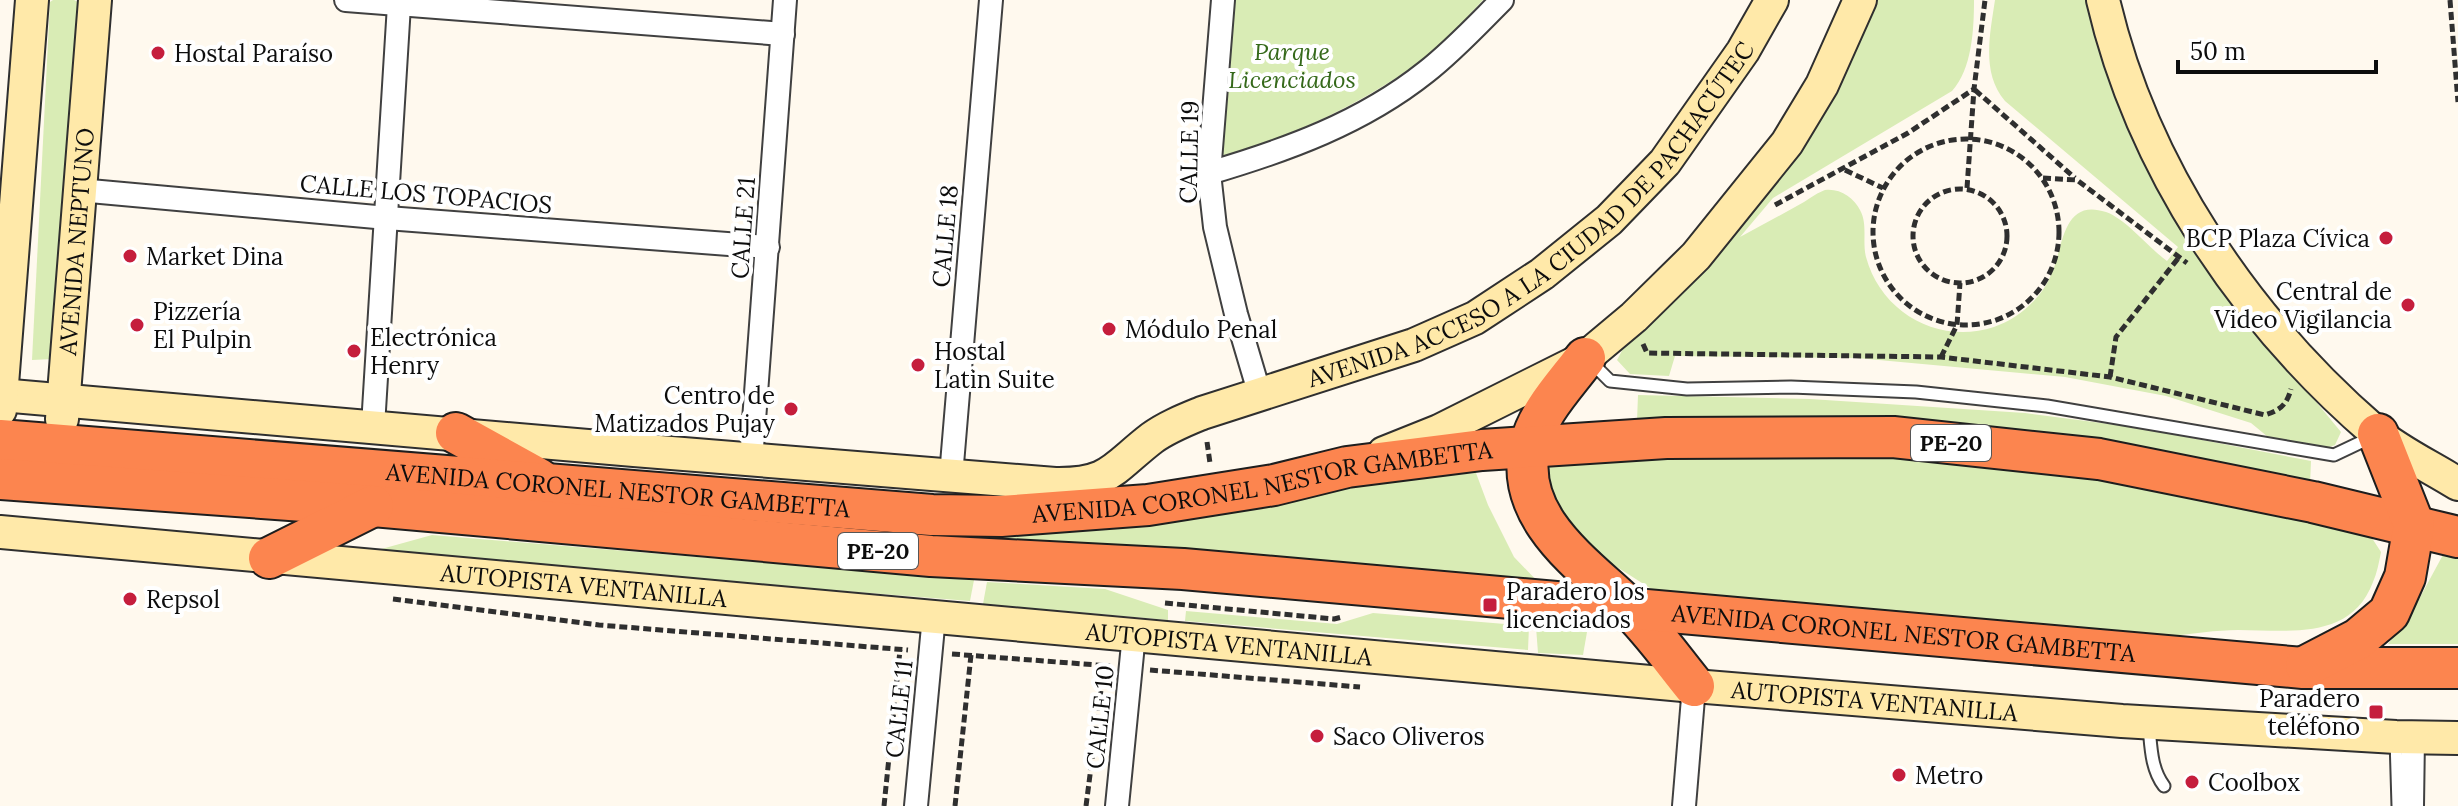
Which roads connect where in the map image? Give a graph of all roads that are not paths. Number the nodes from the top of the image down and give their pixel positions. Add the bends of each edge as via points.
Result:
1 (32, 0) edge
2 (95, 0) edge
3 (346, 0) edge
4 (785, 0) edge
5 (991, 0) edge
6 (1223, 0) edge
7 (1502, 0) edge
8 (1772, 0) edge
9 (1860, 0) edge
10 (2103, 0) edge
11 (399, 5) junction
12 (783, 34) junction
13 (1209, 173) junction
14 (79, 190) junction
15 (387, 218) junction
16 (768, 247) junction
17 (1585, 358) junction
18 (0, 395) edge
19 (1260, 395) junction
20 (63, 400) junction
21 (0, 410) edge
22 (373, 426) junction
23 (456, 433) junction
24 (2378, 434) junction
25 (0, 440) edge
26 (1529, 447) junction
27 (751, 461) junction
28 (59, 464) junction
29 (1347, 467) junction
30 (951, 476) junction
31 (0, 479) edge
32 (2458, 484) edge
33 (549, 485) junction
34 (373, 506) junction
35 (2414, 525) junction
36 (0, 532) edge
37 (2458, 537) edge
38 (269, 558) junction
39 (1629, 607) junction
40 (934, 616) junction
41 (1134, 634) junction
42 (2303, 668) junction
43 (2458, 668) edge
44 (1694, 686) junction
45 (2149, 722) junction
46 (2404, 737) junction
47 (2458, 738) edge
48 (2164, 786) dead end
49 (916, 806) edge
50 (1117, 806) edge
51 (1684, 806) edge
52 (2398, 806) edge
53 (2412, 806) edge

1 - 18 street
2 - 14 street, AVENIDA NEPTUNO
3 - 11 street
4 - 12 street, CALLE 21
5 - 30 street, CALLE 18
6 - 13 street, CALLE 19
7 - 13 street via 1425,73 1376,105 1279,153
8 - 19 street, AVENIDA ACCESO A LA CIUDAD DE PACHACÚTEC via 1665,162 1609,220 1542,274 1475,318 1414,345
9 - 17 street via 1822,85 1787,143 1696,256
10 - 24 street via 2136,109 2245,298 2308,369
11 - 12 street
11 - 15 street
12 - 16 street, CALLE 21
13 - 19 street, CALLE 19 via 1215,227
14 - 15 street, CALLE LOS TOPACIOS
14 - 20 street, AVENIDA NEPTUNO
15 - 16 street, CALLE LOS TOPACIOS
15 - 22 street
16 - 27 street, CALLE 21
17 - 24 lane via 1610,381 1687,389 1916,392 2047,406 2334,455
17 - 26 highway via 1550,406
17 - 29 street via 1439,431
18 - 20 street
18 - 21 street
19 - 30 street via 1174,424 1118,470 1086,483
20 - 22 street
20 - 28 street, AVENIDA NEPTUNO
22 - 23 street
23 - 27 street
23 - 33 highway
24 - 32 street
24 - 35 highway
25 - 28 highway, PE-20
26 - 29 highway, AVENIDA CORONEL NESTOR GAMBETTA / PE-20
26 - 35 highway, AVENIDA CORONEL NESTOR GAMBETTA / PE-20 via 1666,438 1893,437 2099,459
26 - 39 highway via 1528,472 1545,523 1562,546
27 - 30 street
28 - 31 highway, PE-20
28 - 33 highway, AVENIDA CORONEL NESTOR GAMBETTA / PE-20
28 - 34 highway, AVENIDA CORONEL NESTOR GAMBETTA / PE-20
29 - 33 highway, AVENIDA CORONEL NESTOR GAMBETTA / PE-20 via 1161,504 1001,516
34 - 38 highway
34 - 39 highway, AVENIDA CORONEL NESTOR GAMBETTA / PE-20 via 931,556 1194,570
35 - 37 highway, AVENIDA CORONEL NESTOR GAMBETTA / PE-20
35 - 42 highway via 2405,577 2389,613 2358,639
36 - 38 street, AUTOPISTA VENTANILLA
38 - 40 street, AUTOPISTA VENTANILLA
39 - 42 highway, AVENIDA CORONEL NESTOR GAMBETTA / PE-20
39 - 44 highway
40 - 41 street, AUTOPISTA VENTANILLA
40 - 49 street, CALLE 11
41 - 44 street, AUTOPISTA VENTANILLA
41 - 50 street, CALLE 10
42 - 43 highway, AVENIDA CORONEL NESTOR GAMBETTA / PE-20
44 - 45 street, AUTOPISTA VENTANILLA
44 - 51 street
45 - 46 street, AUTOPISTA VENTANILLA
45 - 48 lane via 2154,767
46 - 47 street, AUTOPISTA VENTANILLA
46 - 52 lane
46 - 53 street

